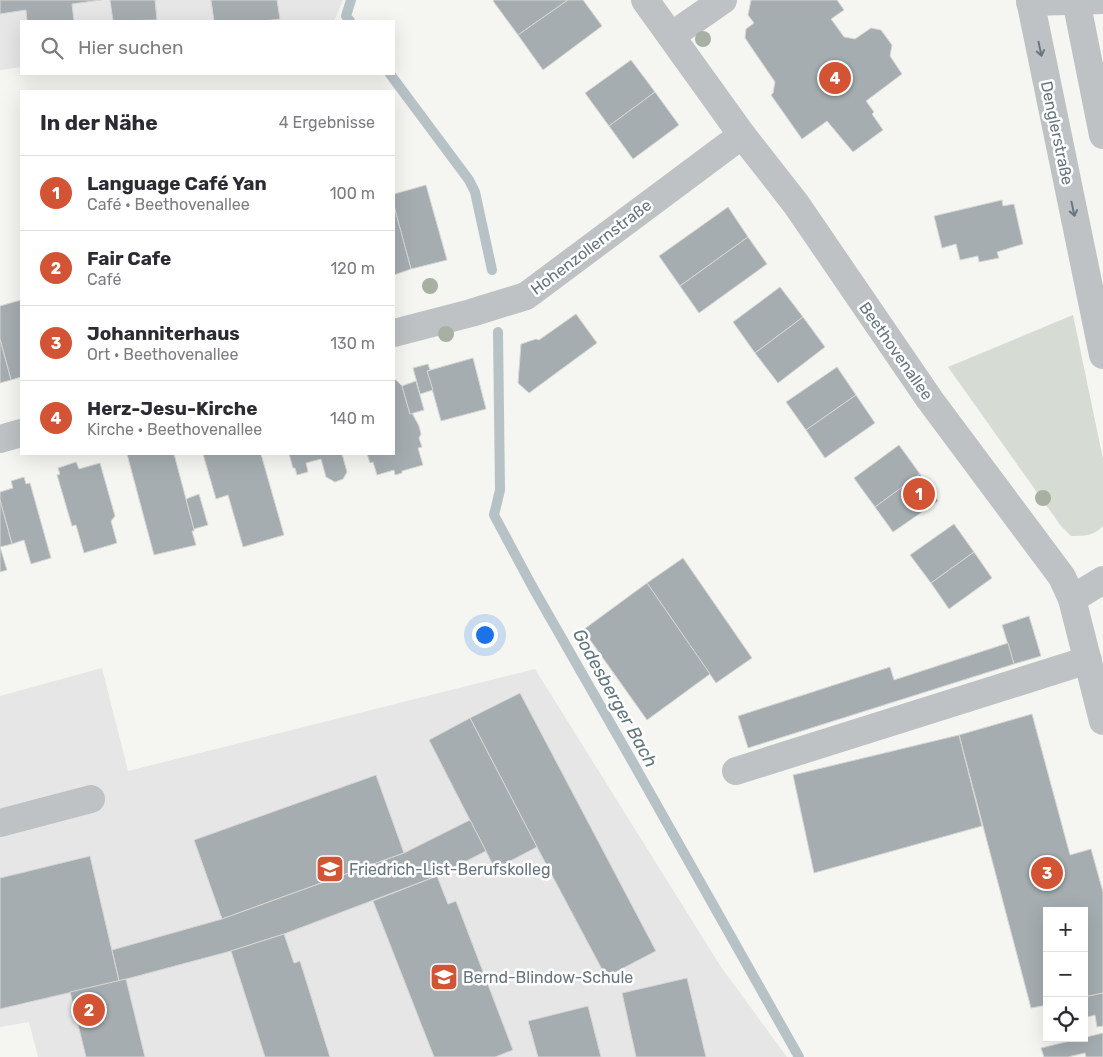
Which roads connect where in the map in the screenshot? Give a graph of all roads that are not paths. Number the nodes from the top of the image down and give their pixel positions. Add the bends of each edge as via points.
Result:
1 (645, 0) edge
2 (723, 0) edge
3 (1076, 0) edge
4 (1103, 0) edge
5 (1030, 1) edge
6 (671, 36) junction
7 (742, 135) junction
8 (1103, 135) edge
9 (1094, 264) edge
10 (395, 333) edge
11 (1103, 355) edge
12 (20, 433) edge
13 (0, 439) edge
14 (1103, 580) edge
15 (1072, 599) junction
16 (1088, 660) junction
17 (1103, 721) edge
18 (736, 771) dead end
19 (90, 799) dead end
20 (0, 823) edge

1 - 6 street, Beethovenallee
2 - 6 street
3 - 4 street
3 - 5 street
3 - 8 street
5 -> 9 street, Denglerstraße
6 - 7 street, Beethovenallee
7 - 10 street, Hohenzollernstraße via 526,296
7 - 15 street, Beethovenallee via 796,204 930,400 1062,577
9 - 11 street, Denglerstraße
12 - 13 street
14 - 15 street
15 - 16 street, Beethovenallee
16 - 17 street, Beethovenallee
16 - 18 street
19 - 20 street

